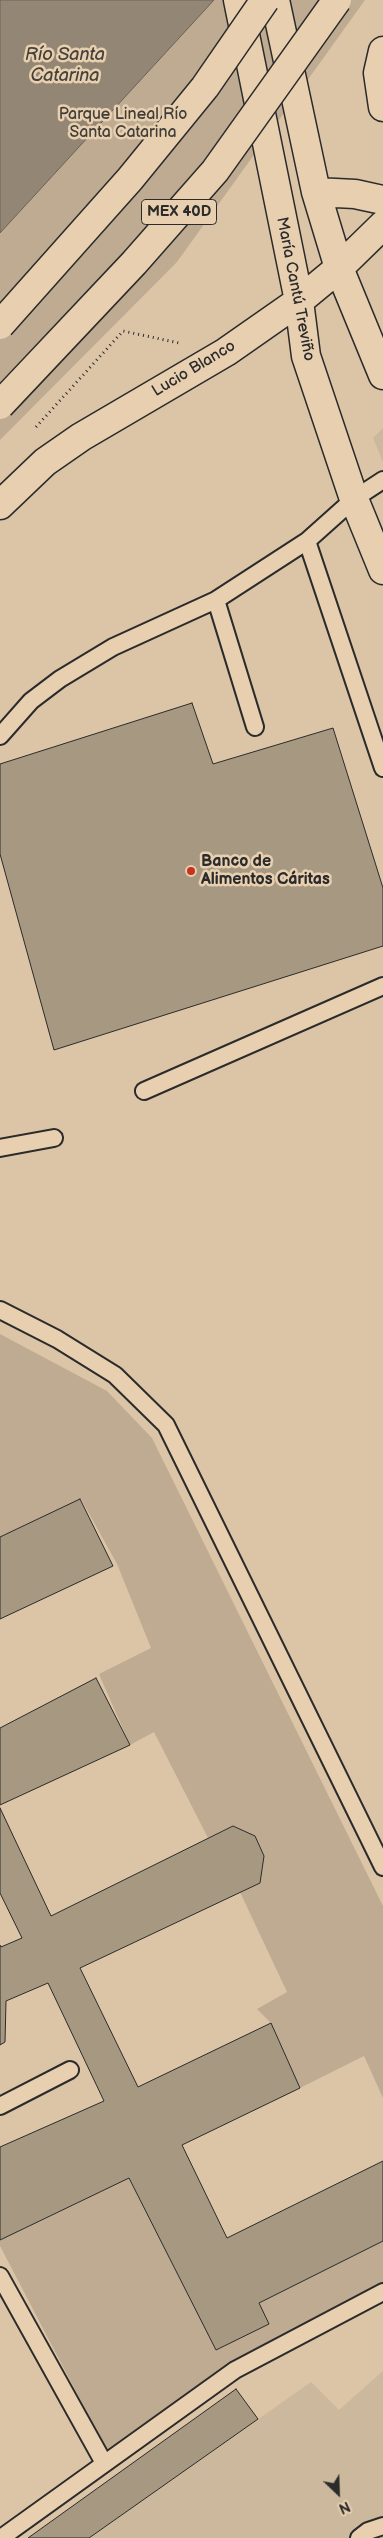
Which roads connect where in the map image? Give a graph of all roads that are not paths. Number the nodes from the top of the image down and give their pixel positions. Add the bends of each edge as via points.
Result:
1 (238, 0) edge
2 (265, 0) edge
3 (275, 0) edge
4 (336, 0) edge
5 (383, 51) edge
6 (383, 107) edge
7 (316, 192) junction
8 (383, 200) edge
9 (383, 226) edge
10 (340, 268) junction
11 (298, 300) junction
12 (0, 325) edge
13 (383, 375) edge
14 (0, 405) edge
15 (383, 480) edge
16 (354, 499) junction
17 (0, 505) edge
18 (307, 541) junction
19 (383, 570) edge
20 (216, 600) junction
21 (254, 727) dead end
22 (0, 736) edge
23 (383, 768) edge
24 (383, 986) edge
25 (144, 1091) dead end
26 (54, 1138) dead end
27 (0, 1148) edge
28 (0, 1310) edge
29 (383, 1867) edge
30 (70, 2070) dead end
31 (0, 2106) edge
32 (0, 2276) edge
33 (383, 2292) edge
34 (104, 2464) junction
35 (383, 2526) edge
36 (0, 2538) edge
37 (359, 2538) edge

1 - 11 main road, María Cantú Treviño, bridge
2 - 12 main road, MEX 40D, bridge via 205,87 130,180
3 - 7 main road
4 - 14 main road, MEX 40D, bridge via 215,171 134,263
5 - 6 main road via 378,73
7 - 8 main road via 355,194
7 - 10 main road
9 - 10 main road, Lucio Blanco
10 - 11 main road, Lucio Blanco
10 - 13 main road
11 - 16 main road, María Cantú Treviño via 306,356
11 - 17 main road, Lucio Blanco via 226,352 81,437 45,462
15 - 16 lane
16 - 18 lane
16 - 19 main road, María Cantú Treviño
18 - 20 lane
18 - 23 lane
20 - 21 lane
20 - 22 lane via 113,647 60,679 32,702
24 - 25 lane
26 - 27 lane
28 - 29 lane via 57,1339 115,1375 166,1425
30 - 31 lane
32 - 34 lane
33 - 34 lane via 235,2370
34 - 36 lane
35 - 37 lane

